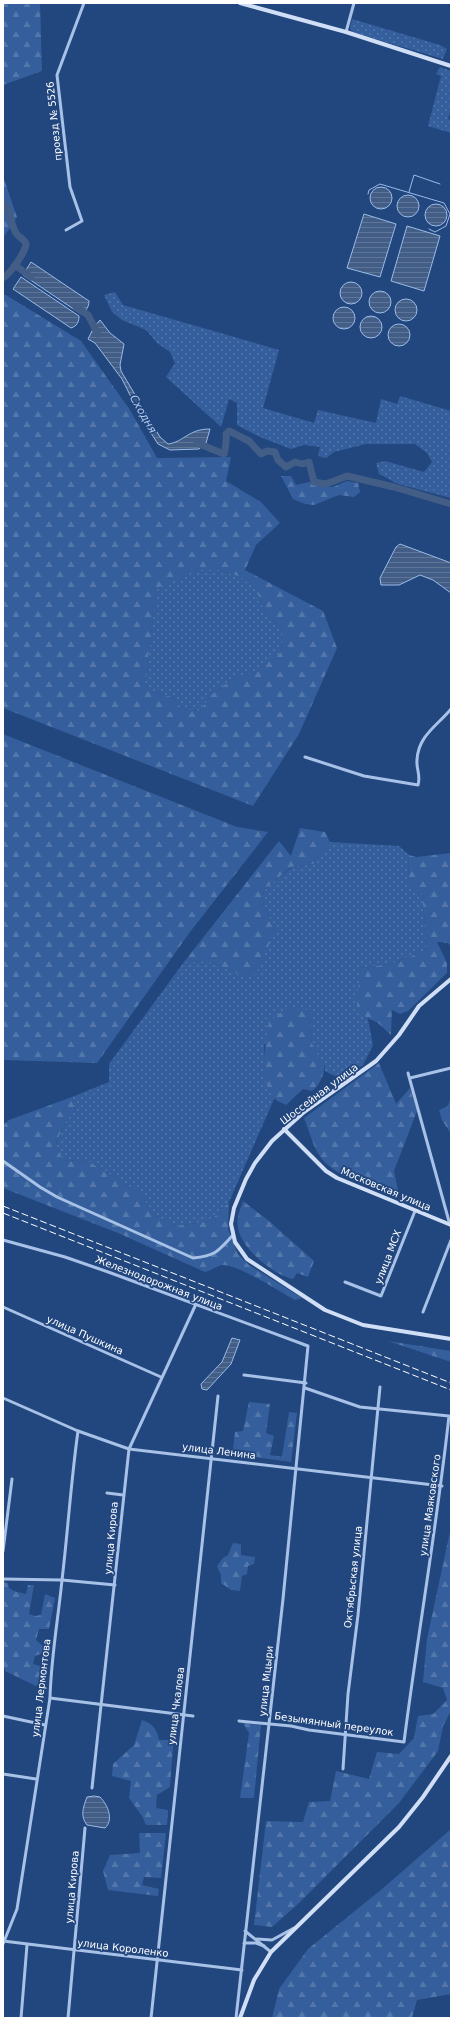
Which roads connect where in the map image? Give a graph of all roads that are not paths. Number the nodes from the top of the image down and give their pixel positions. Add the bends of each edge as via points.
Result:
1 (84, 3) edge
2 (240, 3) edge
3 (354, 3) edge
4 (346, 32) junction
5 (451, 66) edge
6 (66, 230) dead end
7 (451, 709) edge
8 (305, 757) dead end
9 (451, 980) edge
10 (451, 1068) edge
11 (408, 1073) dead end
12 (410, 1078) junction
13 (284, 1129) junction
14 (3, 1161) edge
15 (415, 1210) junction
16 (450, 1225) edge
17 (233, 1235) junction
18 (3, 1240) edge
19 (451, 1240) edge
20 (345, 1282) dead end
21 (196, 1304) junction
22 (3, 1307) edge
23 (423, 1312) dead end
24 (451, 1339) edge
25 (308, 1346) joint
26 (244, 1374) dead end
27 (161, 1377) junction
28 (306, 1383) junction
29 (380, 1387) dead end
30 (305, 1388) junction
31 (218, 1396) dead end
32 (3, 1398) edge
33 (378, 1409) junction
34 (78, 1431) junction
35 (128, 1449) junction
36 (212, 1458) junction
37 (295, 1468) junction
38 (372, 1477) junction
39 (12, 1479) dead end
40 (442, 1486) junction
41 (107, 1493) dead end
42 (122, 1495) junction
43 (3, 1551) edge
44 (3, 1579) edge
45 (62, 1580) junction
46 (114, 1585) junction
47 (50, 1698) junction
48 (101, 1705) junction
49 (183, 1713) junction
50 (3, 1716) edge
51 (193, 1716) dead end
52 (239, 1721) dead end
53 (269, 1724) junction
54 (45, 1725) junction
55 (345, 1734) junction
56 (404, 1742) joint
57 (451, 1756) edge
58 (343, 1769) dead end
59 (3, 1774) edge
60 (36, 1779) junction
61 (92, 1788) dead end
62 (85, 1828) dead end
63 (294, 1928) junction
64 (245, 1931) junction
65 (257, 1939) junction
66 (3, 1942) edge
67 (244, 1943) junction
68 (27, 1945) junction
69 (264, 1946) junction
70 (74, 1950) junction
71 (271, 1952) junction
72 (156, 1960) junction
73 (242, 1970) junction
74 (21, 2018) edge
75 (68, 2018) edge
76 (150, 2018) edge
77 (236, 2018) edge
78 (240, 2018) edge

1 - 6 street, проезд № 5526 via 57,75 70,187 82,221
2 - 4 street
3 - 4 street
4 - 5 street
7 - 8 street via 420,744 416,760 420,778 418,784 364,776
9 - 13 street, Шоссейная улица via 419,1006 376,1061
10 - 12 street
11 - 12 street
12 - 16 street
13 - 15 street, Московская улица via 326,1171 337,1178
13 - 17 street, Шоссейная улица via 264,1150 246,1179 232,1217
14 - 17 street via 57,1197 193,1258 211,1256
15 - 16 street, Московская улица
15 - 20 street, улица МСХ via 381,1296
17 - 24 street, Шоссейная улица via 247,1259 310,1301 346,1320
18 - 21 street, Железнодорожная улица via 65,1257
19 - 23 street
21 - 25 street, Железнодорожная улица
21 - 27 street, улица Кирова
22 - 27 street, улица Пушкина
25 - 28 street, улица Мцыри
26 - 28 street
27 - 35 street, улица Кирова
28 - 30 street, улица Мцыри
29 - 33 street, Октябрьская улица
30 - 33 street, улица Маяковского via 360,1406
30 - 37 street, улица Мцыри
31 - 36 street, улица Чкалова
32 - 34 street, улица Ленина
33 - 38 street, Октябрьская улица
33 - 40 street, улица Маяковского via 449,1416
34 - 35 street, улица Ленина
34 - 45 street, улица Лермонтова via 70,1486
35 - 36 street, улица Ленина
35 - 42 street, улица Кирова
36 - 37 street, улица Ленина
36 - 49 street, улица Чкалова
37 - 38 street, улица Ленина
37 - 53 street, улица Мцыри
38 - 40 street, улица Ленина
38 - 55 street, Октябрьская улица
39 - 43 street
40 - 56 street, улица Маяковского
41 - 42 street
42 - 46 street, улица Кирова
44 - 45 street
45 - 46 street
45 - 47 street, улица Лермонтова via 50,1670
46 - 48 street, улица Кирова
47 - 48 street
47 - 54 street, улица Лермонтова
48 - 49 street
48 - 61 street, улица Кирова
49 - 51 street
49 - 72 street, улица Чкалова
50 - 54 street
52 - 53 street, Безымянный переулок
53 - 55 street, Безымянный переулок
53 - 64 street, улица Мцыри
54 - 60 street, улица Лермонтова
55 - 56 street, Безымянный переулок
55 - 58 street, Октябрьская улица
57 - 63 street via 399,1827
59 - 60 street
60 - 66 street, улица Лермонтова via 17,1909
62 - 70 street, улица Кирова
63 - 65 street via 272,1940
63 - 71 street
64 - 65 street
64 - 67 street, улица Мцыри
65 - 69 street
66 - 68 street, улица Короленко
67 - 69 street
67 - 73 street, улица Мцыри
68 - 70 street, улица Короленко
68 - 74 street
69 - 71 street
70 - 72 street, улица Короленко
70 - 75 street, улица Кирова
71 - 78 street via 254,1980
72 - 73 street, улица Короленко
72 - 76 street, улица Чкалова
73 - 77 street, улица Мцыри

